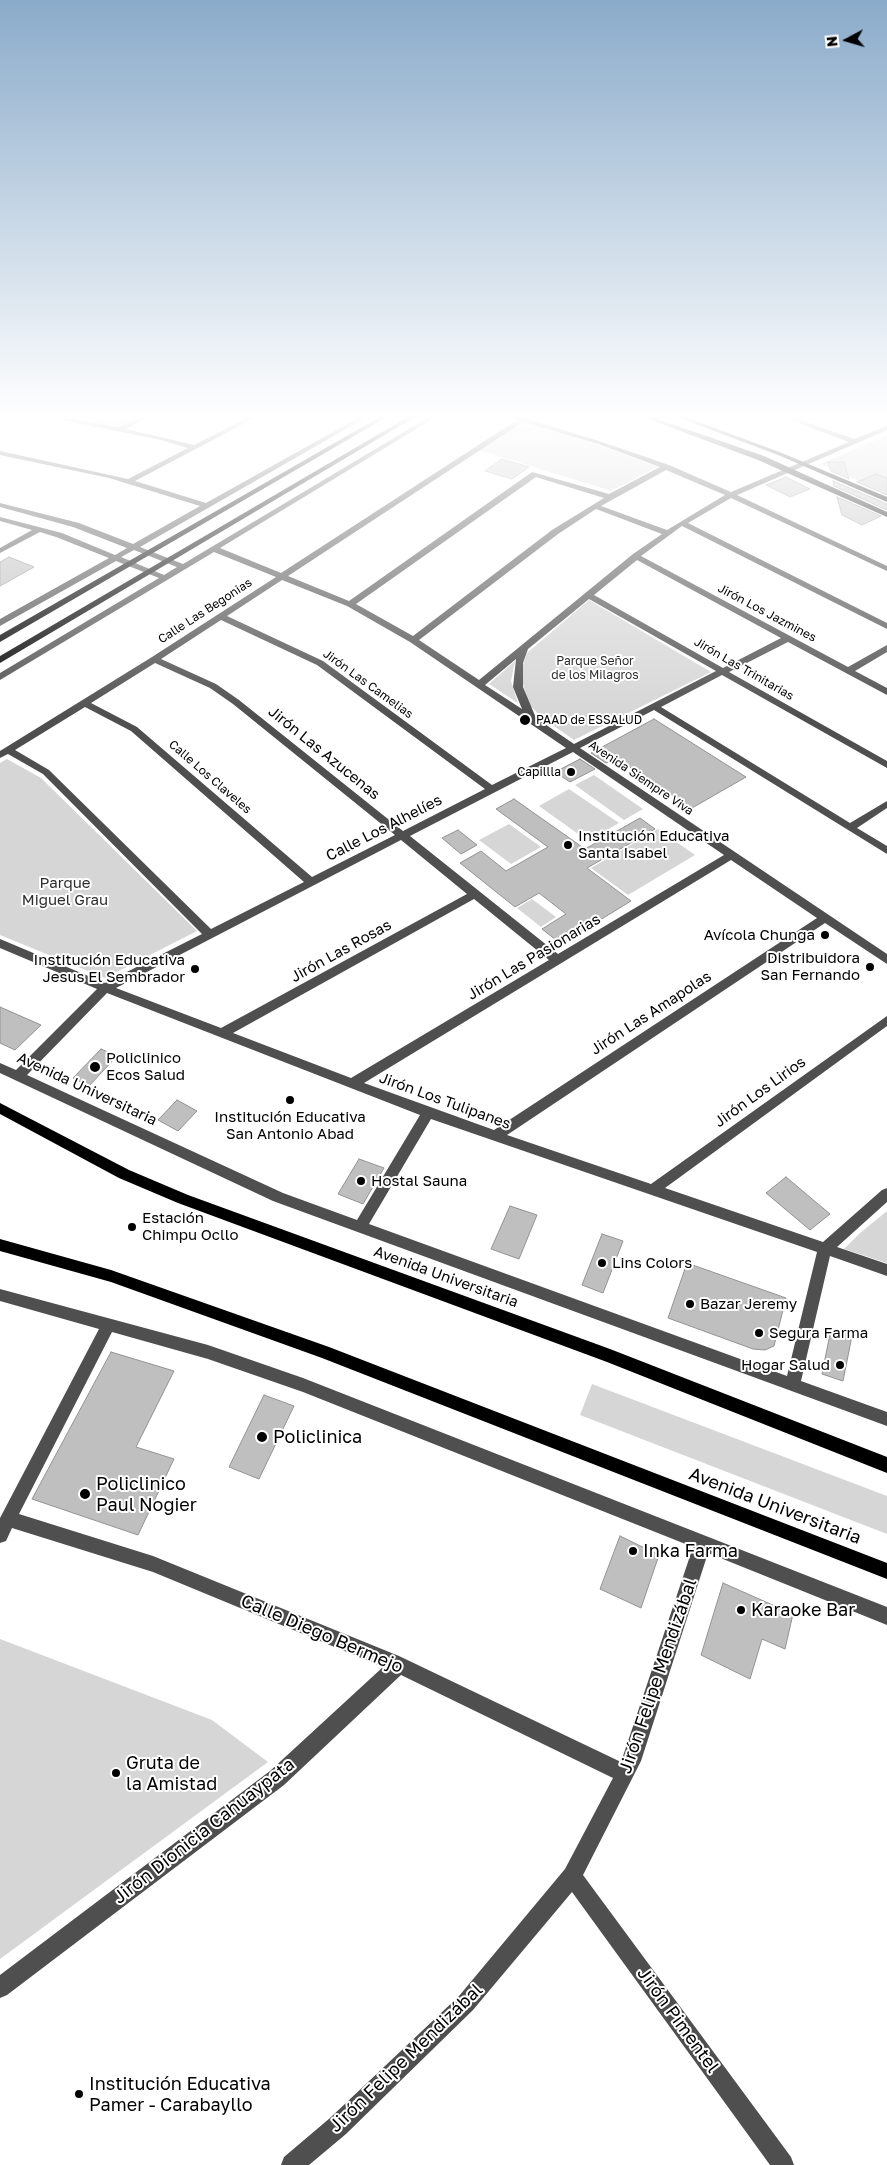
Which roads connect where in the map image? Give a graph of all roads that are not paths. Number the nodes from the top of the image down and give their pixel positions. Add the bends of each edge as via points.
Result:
1 (40, 515) edge
2 (191, 515) edge
3 (214, 515) edge
4 (245, 515) edge
5 (270, 515) edge
6 (376, 515) edge
7 (477, 515) edge
8 (581, 515) edge
9 (619, 515) edge
10 (696, 515) edge
11 (773, 515) edge
12 (0, 519) edge
13 (682, 523) junction
14 (40, 529) junction
15 (668, 533) junction
16 (135, 546) junction
17 (214, 549) junction
18 (0, 551) edge
19 (150, 552) junction
20 (636, 556) junction
21 (116, 557) junction
22 (169, 560) junction
23 (130, 563) junction
24 (184, 566) junction
25 (887, 569) edge
26 (150, 572) junction
27 (282, 576) junction
28 (165, 578) junction
29 (588, 595) junction
30 (350, 604) junction
31 (220, 616) junction
32 (0, 623) edge
33 (887, 626) edge
34 (788, 638) junction
35 (0, 639) edge
36 (413, 640) junction
37 (524, 648) junction
38 (887, 648) edge
39 (155, 659) junction
40 (0, 660) edge
41 (848, 670) junction
42 (723, 671) junction
43 (0, 677) edge
44 (479, 685) junction
45 (887, 692) edge
46 (85, 703) junction
47 (654, 706) junction
48 (537, 724) junction
49 (573, 748) junction
50 (4, 753) edge
51 (887, 765) edge
52 (491, 789) junction
53 (887, 804) edge
54 (849, 828) junction
55 (402, 836) junction
56 (887, 851) edge
57 (732, 855) junction
58 (311, 882) junction
59 (475, 894) junction
60 (825, 918) junction
61 (209, 934) junction
62 (0, 942) edge
63 (885, 955) edge
64 (558, 961) junction
65 (105, 988) junction
66 (887, 1020) edge
67 (222, 1034) junction
68 (0, 1068) edge
69 (18, 1076) junction
70 (352, 1084) junction
71 (0, 1108) edge
72 (428, 1112) junction
73 (495, 1136) junction
74 (653, 1190) junction
75 (887, 1194) edge
76 (360, 1226) junction
77 (0, 1245) edge
78 (824, 1250) junction
79 (887, 1270) edge
80 (0, 1295) edge
81 (108, 1325) junction
82 (793, 1384) junction
83 (887, 1419) edge
84 (887, 1465) edge
85 (9, 1519) junction
86 (0, 1536) edge
87 (703, 1543) junction
88 (887, 1571) edge
89 (887, 1616) edge
90 (398, 1665) junction
91 (626, 1774) junction
92 (572, 1876) junction
93 (0, 1988) edge
94 (292, 2165) edge
95 (783, 2165) edge

1 - 16 street
2 - 16 street
3 - 19 main road
4 - 22 main road
5 - 17 street
6 - 27 street, Calle Las Begonias
7 - 30 street
8 - 36 street
9 - 15 street
10 - 13 street
11 - 25 street
12 - 14 street
13 - 15 street
13 - 33 street
14 - 18 street
14 - 21 street
15 - 20 street
16 - 19 street
16 - 21 street
17 - 24 street
17 - 27 street, Avenida Siempre Viva
19 - 22 street
19 - 23 main road
20 - 29 street
20 - 34 street, Jirón Los Jazmines
21 - 23 street
21 - 32 street
22 - 24 street
22 - 26 main road
23 - 26 street
23 - 35 main road
24 - 28 street
26 - 28 street
26 - 40 main road
27 - 30 street, Avenida Siempre Viva
27 - 31 street, Calle Las Begonias
28 - 43 street
29 - 37 street
29 - 42 street, Jirón Las Trinitarias
30 - 36 street, Avenida Siempre Viva
31 - 39 street, Calle Las Begonias
31 - 52 street, Jirón Las Camelias via 320,663
34 - 41 street, Jirón Los Jazmines
34 - 42 street, Calle Los Alhelíes
36 - 44 street, Avenida Siempre Viva
37 - 44 street
37 - 48 street via 517,675 518,687 525,708
38 - 41 street
39 - 46 street, Calle Las Begonias
39 - 55 street, Jirón Las Azucenas via 213,686 236,702
41 - 45 street, Jirón Los Jazmines
42 - 47 street, Calle Los Alhelíes
42 - 51 street, Jirón Las Trinitarias
44 - 48 street, Avenida Siempre Viva
46 - 50 street, Calle Las Begonias
46 - 58 street, Calle Los Claveles via 134,729
47 - 49 street, Calle Los Alhelíes
47 - 54 street
48 - 49 street, Avenida Siempre Viva
49 - 52 street, Calle Los Alhelíes
49 - 57 street, Avenida Siempre Viva
50 - 61 street via 46,772
52 - 55 street, Calle Los Alhelíes
53 - 54 street
54 - 56 street
55 - 58 street, Calle Los Alhelíes
55 - 59 street, Jirón Las Azucenas
57 - 60 street, Avenida Siempre Viva
57 - 64 street, Jirón Las Pasionarias
58 - 61 street, Calle Los Alhelíes
59 - 64 street, Jirón Las Azucenas
59 - 67 street, Jirón Las Rosas
60 - 63 street, Avenida Siempre Viva
60 - 73 street, Jirón Las Amapolas
61 - 65 street, Calle Los Alhelíes
62 - 65 street, Jirón Los Tulipanes
64 - 70 street, Jirón Las Pasionarias
65 - 67 street, Jirón Los Tulipanes
65 - 69 street, Calle Los Alhelíes
66 - 74 street, Jirón Los Lirios
67 - 70 street, Jirón Los Tulipanes
68 - 69 street, Avenida Universitaria
69 - 76 street, Avenida Universitaria via 278,1197
70 - 72 street, Jirón Los Tulipanes
71 - 84 main road, Avenida Universitaria via 124,1174 183,1199 610,1356
72 - 73 street, Jirón Los Tulipanes
72 - 76 street
73 - 74 street, Jirón Los Tulipanes
74 - 78 street, Jirón Los Tulipanes
75 - 78 street
76 - 82 street, Avenida Universitaria
77 - 88 main road, Avenida Universitaria via 111,1276 324,1352
78 - 79 street, Jirón Los Tulipanes
78 - 82 street
80 - 81 street
81 - 85 street
81 - 87 street via 208,1352 303,1386
82 - 83 street, Avenida Universitaria
85 - 86 street
85 - 90 street, Calle Diego Bermejo via 153,1564
87 - 89 street
87 - 91 street, Jirón Felipe Mendizábal
90 - 91 street, Calle Diego Bermejo
90 - 93 street, Jirón Dionicia Cahuaypata via 277,1778
91 - 92 street, Jirón Felipe Mendizábal
92 - 94 street, Jirón Felipe Mendizábal via 466,2003 338,2126
92 - 95 street, Jirón Pimentel

